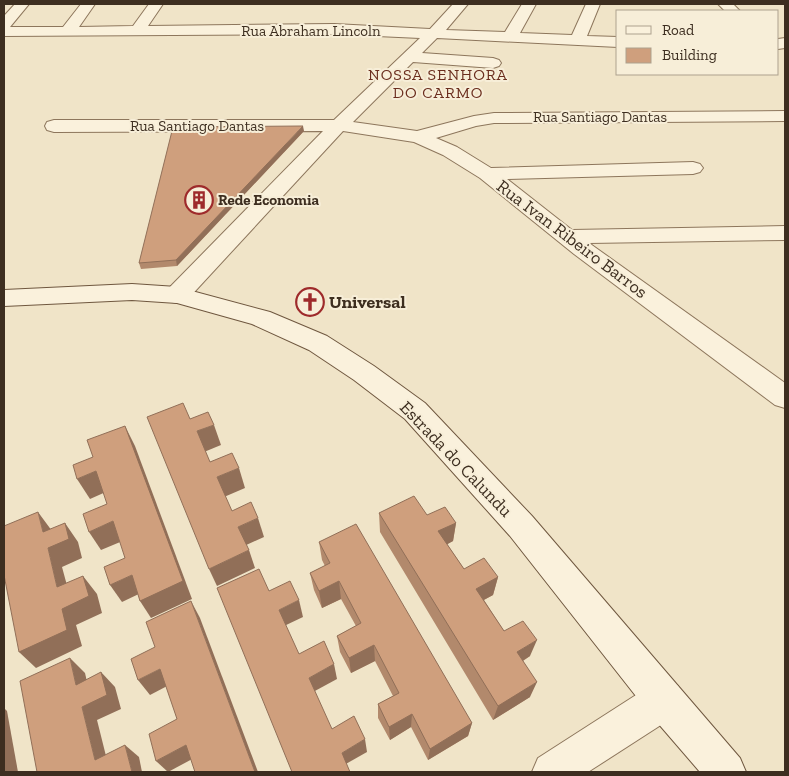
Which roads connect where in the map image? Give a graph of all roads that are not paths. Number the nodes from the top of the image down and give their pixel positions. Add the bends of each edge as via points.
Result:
1 (22, 4) edge
2 (88, 4) edge
3 (156, 4) edge
4 (461, 4) edge
5 (529, 4) edge
6 (593, 4) edge
7 (4, 25) edge
8 (4, 32) edge
9 (67, 32) junction
10 (137, 32) junction
11 (435, 32) junction
12 (510, 37) junction
13 (577, 41) junction
14 (616, 42) edge
15 (409, 57) junction
16 (493, 63) dead end
17 (785, 116) edge
18 (339, 125) junction
19 (54, 126) dead end
20 (418, 137) junction
21 (693, 168) dead end
22 (487, 174) junction
23 (785, 233) edge
24 (566, 237) junction
25 (178, 294) junction
26 (4, 298) edge
27 (785, 397) edge
28 (664, 700) junction
29 (552, 772) edge
30 (726, 772) edge

1 - 7 street
2 - 9 street
3 - 10 street
4 - 11 street
5 - 12 street
6 - 13 street
8 - 9 street, Rua Abraham Lincoln
9 - 10 street, Rua Abraham Lincoln
10 - 11 street, Rua Abraham Lincoln via 334,29
11 - 12 street, Rua Abraham Lincoln
11 - 15 street
12 - 13 street, Rua Abraham Lincoln
13 - 14 street, Rua Abraham Lincoln
15 - 16 street
15 - 18 street
17 - 20 street, Rua Santiago Dantas via 510,117 474,121
18 - 19 street, Rua Santiago Dantas
18 - 20 street, Rua Ivan Ribeiro Barros
18 - 25 street
20 - 22 street, Rua Ivan Ribeiro Barros via 450,151
21 - 22 street
22 - 24 street, Rua Ivan Ribeiro Barros
23 - 24 street
24 - 27 street, Rua Ivan Ribeiro Barros
25 - 26 street, Estrada do Calundu via 132,292
25 - 28 street, Estrada do Calundu via 261,318 318,343 415,411 521,526
28 - 29 street
28 - 30 street, Estrada do Calundu

